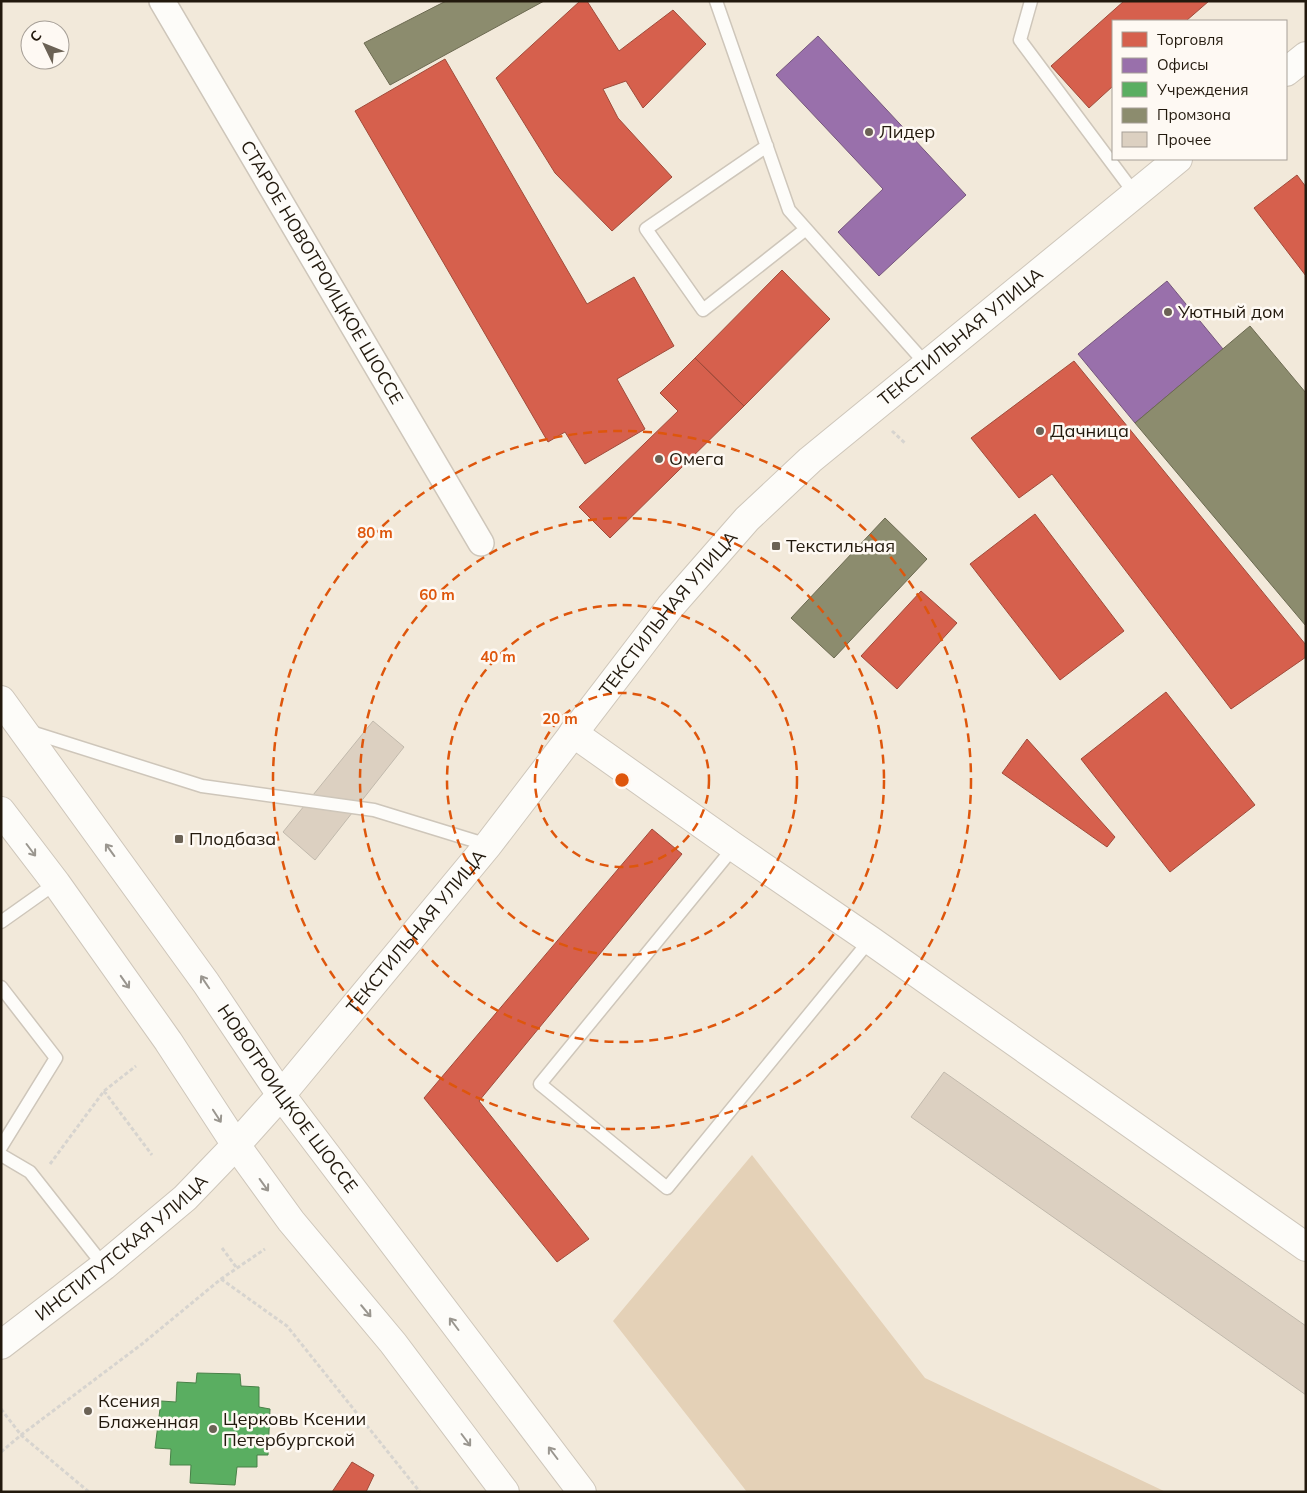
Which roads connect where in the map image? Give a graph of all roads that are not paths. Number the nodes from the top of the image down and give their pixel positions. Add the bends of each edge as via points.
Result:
1 (162, 1) edge
2 (716, 1) edge
3 (1031, 1) edge
4 (1306, 56) edge
5 (1287, 71) edge
6 (767, 146) junction
7 (1177, 160) edge
8 (1135, 194) junction
9 (806, 228) junction
10 (926, 364) junction
11 (480, 543) dead end
12 (1, 700) edge
13 (22, 729) junction
14 (573, 733) junction
15 (1, 811) edge
16 (488, 845) junction
17 (734, 848) junction
18 (56, 883) junction
19 (1, 922) edge
20 (870, 940) junction
21 (1, 987) edge
22 (281, 1096) junction
23 (236, 1145) junction
24 (1, 1147) edge
25 (1, 1154) edge
26 (1306, 1247) edge
27 (104, 1266) junction
28 (1, 1345) edge
29 (505, 1492) edge
30 (582, 1492) edge

1 - 11 street, СТАРОЕ НОВОТРОИЦКОЕ ШОССЕ
2 - 6 lane
3 - 8 lane via 1020,40
4 - 5 main road
6 - 9 lane via 790,210
6 - 9 lane via 646,229 703,310
7 - 8 main road, ТЕКСТИЛЬНАЯ УЛИЦА
8 - 10 main road, ТЕКСТИЛЬНАЯ УЛИЦА
9 - 10 lane
10 - 14 main road, ТЕКСТИЛЬНАЯ УЛИЦА via 810,460 747,520 670,607
12 - 13 main road, НОВОТРОИЦКОЕ ШОССЕ
13 - 16 lane via 202,786 374,810
22 -> 13 main road, НОВОТРОИЦКОЕ ШОССЕ via 206,983
14 - 16 main road, ТЕКСТИЛЬНАЯ УЛИЦА
14 - 17 main road
15 -> 18 main road
16 - 22 main road, ТЕКСТИЛЬНАЯ УЛИЦА
17 - 20 main road
17 - 20 lane via 540,1084 667,1188
18 - 19 lane
18 -> 23 main road via 168,1041
20 - 26 main road
21 - 24 lane via 56,1058
22 - 23 main road, ТЕКСТИЛЬНАЯ УЛИЦА
30 -> 22 main road, НОВОТРОИЦКОЕ ШОССЕ
23 - 27 main road, ИНСТИТУТСКАЯ УЛИЦА via 186,1198
23 -> 29 main road via 291,1222 393,1343
25 - 27 lane via 38,1180
27 - 28 main road, ИНСТИТУТСКАЯ УЛИЦА

